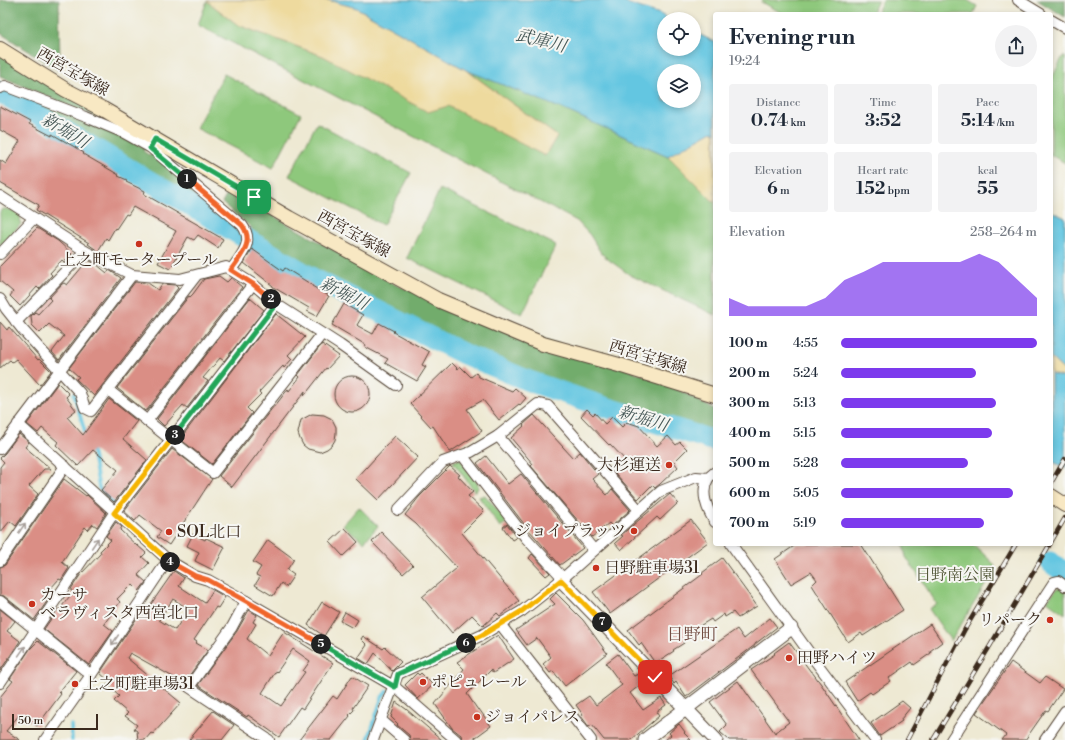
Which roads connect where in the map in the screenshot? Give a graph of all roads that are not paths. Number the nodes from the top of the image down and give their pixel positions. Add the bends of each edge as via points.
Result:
1 (1018, 0) edge
2 (1038, 12) edge
3 (1053, 21) edge
4 (1065, 28) edge
5 (0, 49) edge
6 (1, 88) edge
7 (153, 144) junction
8 (2, 201) edge
9 (34, 218) junction
10 (85, 251) junction
11 (0, 254) edge
12 (231, 270) junction
13 (132, 275) junction
14 (196, 276) junction
15 (253, 284) junction
16 (0, 299) edge
17 (276, 304) junction
18 (16, 322) junction
19 (322, 334) junction
20 (60, 370) junction
21 (396, 385) dead end
22 (107, 389) junction
23 (713, 396) edge
24 (147, 421) junction
25 (18, 424) junction
26 (498, 436) junction
27 (171, 440) junction
28 (0, 448) edge
29 (462, 455) junction
30 (65, 466) junction
31 (712, 475) edge
32 (1053, 497) edge
33 (1065, 504) edge
34 (398, 510) dead end
35 (639, 510) junction
36 (114, 513) junction
37 (713, 519) edge
38 (732, 546) edge
39 (594, 550) junction
40 (168, 560) junction
41 (0, 561) edge
42 (562, 579) junction
43 (1065, 586) edge
44 (0, 601) edge
45 (246, 601) junction
46 (500, 624) junction
47 (791, 628) junction
48 (36, 630) junction
49 (91, 675) junction
50 (0, 683) edge
51 (395, 687) junction
52 (685, 708) junction
53 (1065, 711) edge
54 (381, 720) junction
55 (44, 740) edge
56 (269, 740) edge
57 (373, 740) edge
58 (404, 740) edge
59 (456, 740) edge
60 (591, 740) edge
61 (645, 740) edge
62 (716, 740) edge
63 (875, 740) edge
64 (951, 740) edge
65 (1045, 740) edge

1 - 2 street
3 - 4 street
5 - 7 main road, 西宮宝塚線
6 - 7 street via 5,86
7 - 12 street via 247,231 246,248
7 - 23 main road, 西宮宝塚線 via 438,300 543,344 619,365
8 - 9 street
9 - 10 street
9 - 11 street
10 - 13 street
10 - 18 street
12 - 14 street via 226,267
12 - 15 street
13 - 14 street via 180,280
13 - 20 street
14 - 22 street
15 - 17 street
15 - 24 street
16 - 18 street
17 - 19 street
17 - 27 street
18 - 20 street
19 - 21 street
19 - 27 street via 213,473
20 - 22 street via 80,393 85,408 91,411
20 - 25 street
22 - 24 street
24 - 27 street
25 - 28 street
25 - 30 street
26 - 29 street
26 - 35 street via 538,404 548,406
26 - 39 street
27 - 36 street
29 - 34 street via 443,462
29 - 42 street via 526,538
30 - 36 street
41 -> 30 street
31 - 35 street via 696,477 661,491
31 - 37 street via 704,493
32 - 33 main road
35 - 39 street
36 - 40 street
48 -> 36 street
38 - 47 street
39 - 42 street
40 - 45 street
40 -> 49 street
42 - 46 street via 522,611
42 - 52 street
43 - 64 street via 1058,581 1054,582
44 - 48 street
45 - 51 street
45 - 56 street via 232,627 189,687
46 - 51 street via 398,674
46 - 60 street
47 - 52 street
47 - 63 street
48 - 49 street
50 -> 48 street
49 - 55 street
51 - 54 street
51 - 59 street
52 - 61 street
52 - 62 street
53 - 65 street
54 - 57 street
54 - 58 street

